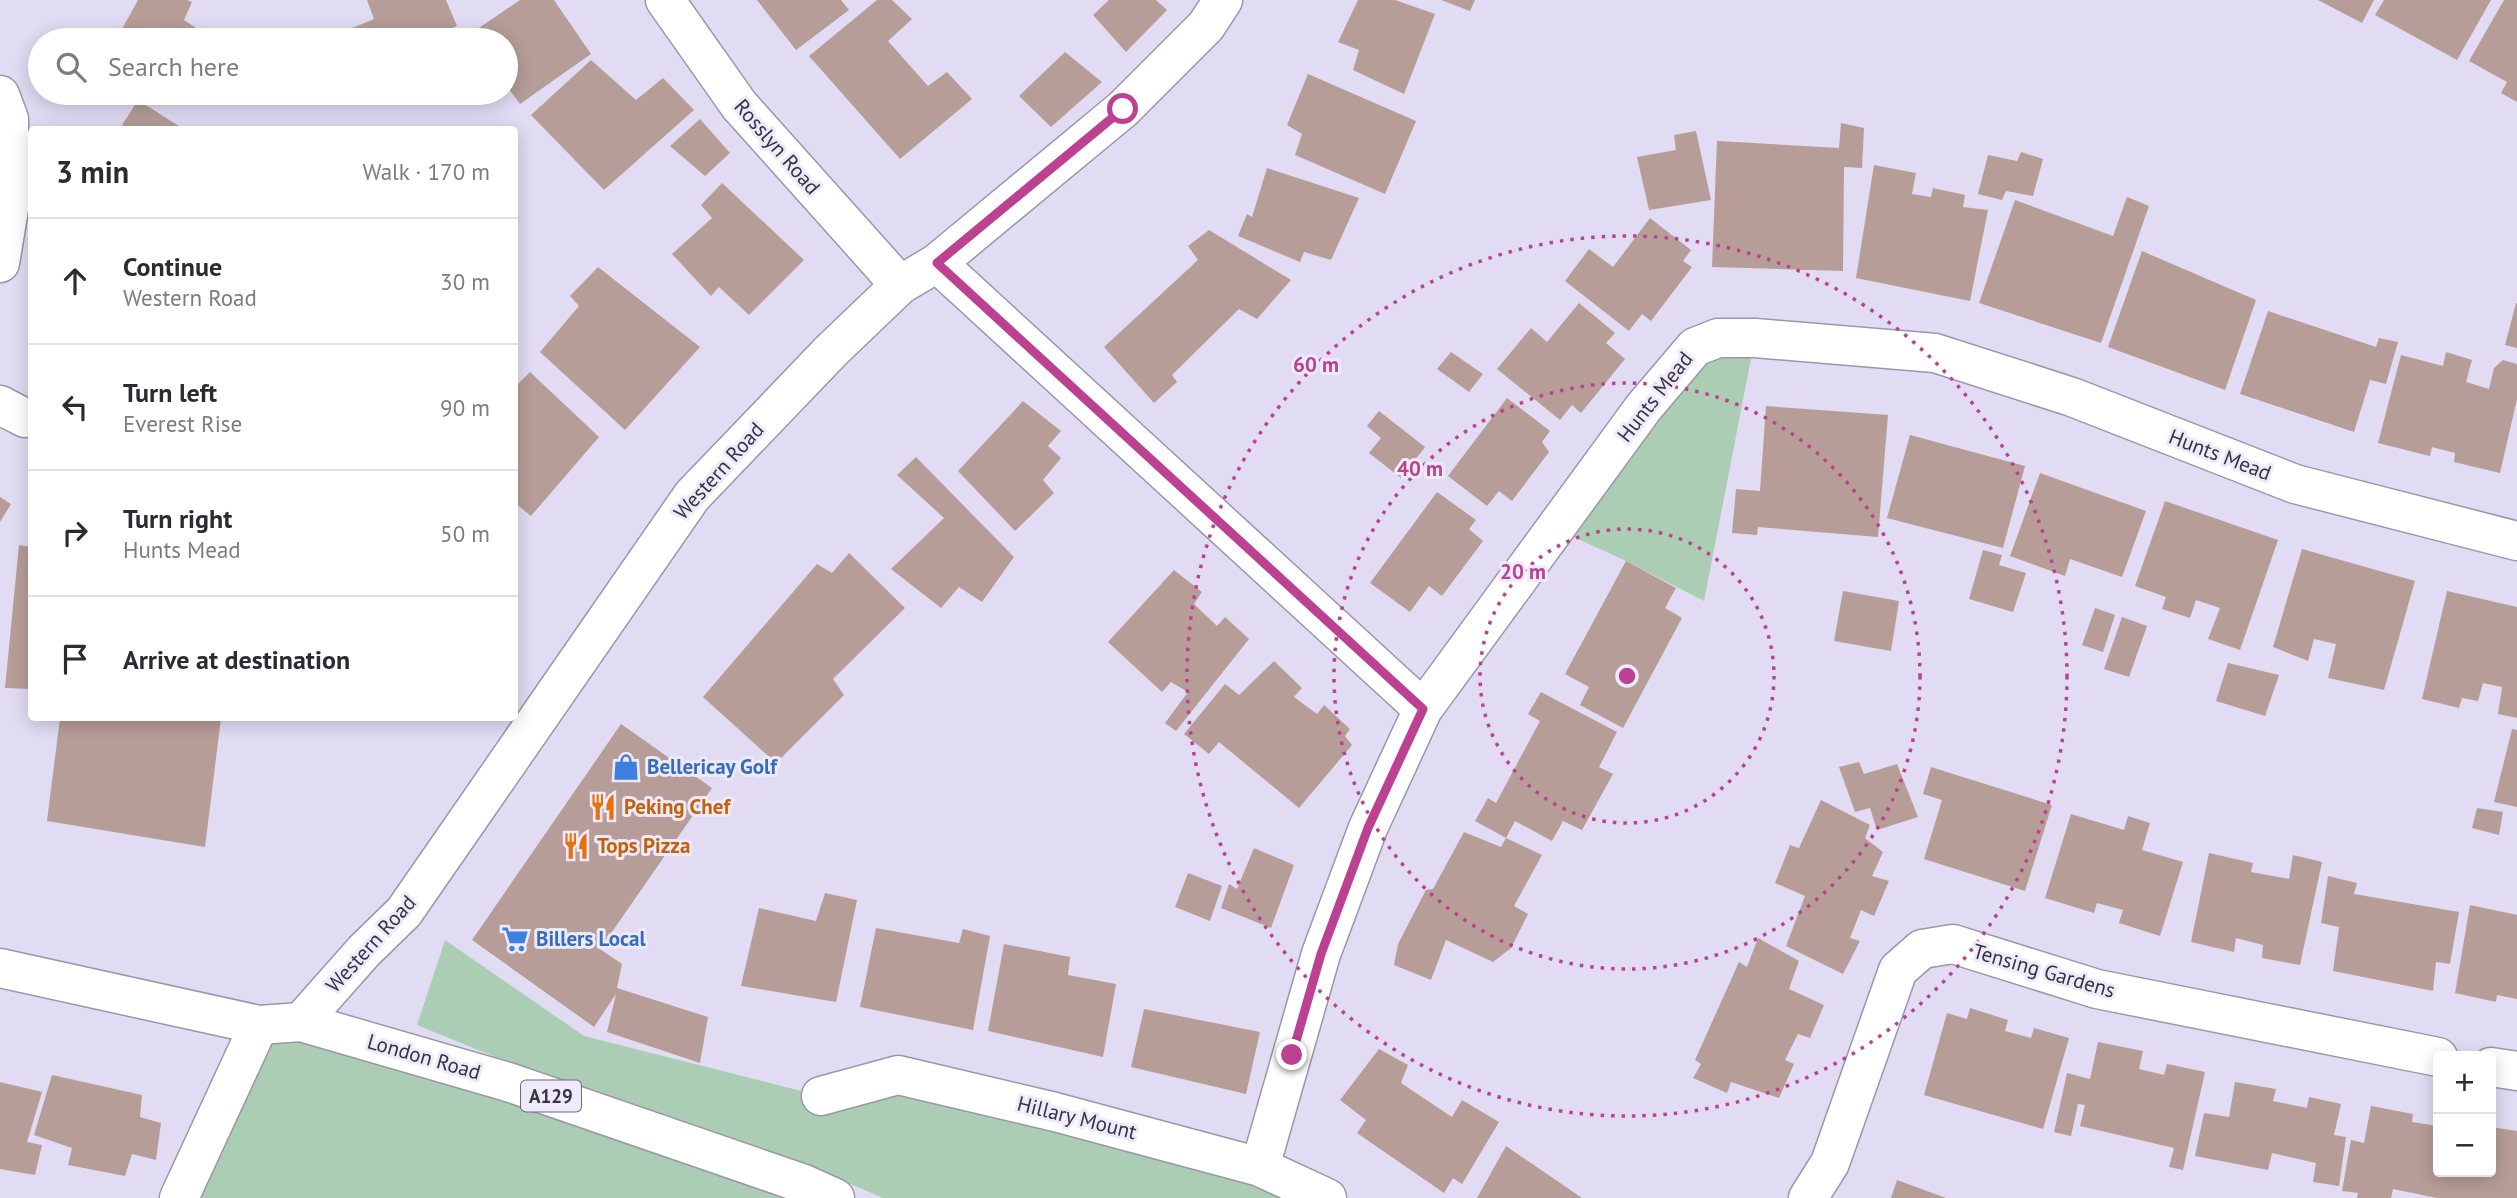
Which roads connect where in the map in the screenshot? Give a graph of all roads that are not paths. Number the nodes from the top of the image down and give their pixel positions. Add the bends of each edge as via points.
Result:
1 (665, 0) edge
2 (1223, 0) edge
3 (0, 95) edge
4 (0, 263) edge
5 (937, 263) junction
6 (900, 285) junction
7 (2517, 541) edge
8 (1423, 709) junction
9 (0, 968) edge
10 (301, 1022) junction
11 (259, 1025) junction
12 (2433, 1056) edge
13 (2496, 1068) edge
14 (2517, 1071) edge
15 (821, 1096) dead end
16 (1260, 1167) junction
17 (179, 1198) edge
18 (835, 1198) edge
19 (1327, 1198) edge
20 (1808, 1198) edge

1 - 6 street, Rosslyn Road via 739,105
2 - 5 street, Western Road via 1206,26 1123,109
3 - 4 street via 9,119 9,209
5 - 6 street, Western Road
5 - 8 street
6 - 10 street, Western Road via 692,496 404,912
7 - 8 street, Hunts Mead via 2295,484 2072,397 1935,353 1718,338 1695,346 1644,407
8 - 16 street, Hunts Mead via 1368,828 1321,954
9 - 11 street, London Road / A129
10 - 11 street, London Road / A129
10 - 18 street, London Road / A129 via 508,1082
11 - 17 street
12 - 20 street, Tensing Gardens via 2097,989 1953,944 1922,949 1898,970 1830,1163
13 - 14 street
15 - 16 street, Hillary Mount via 898,1075
16 - 19 street, Hillary Mount

